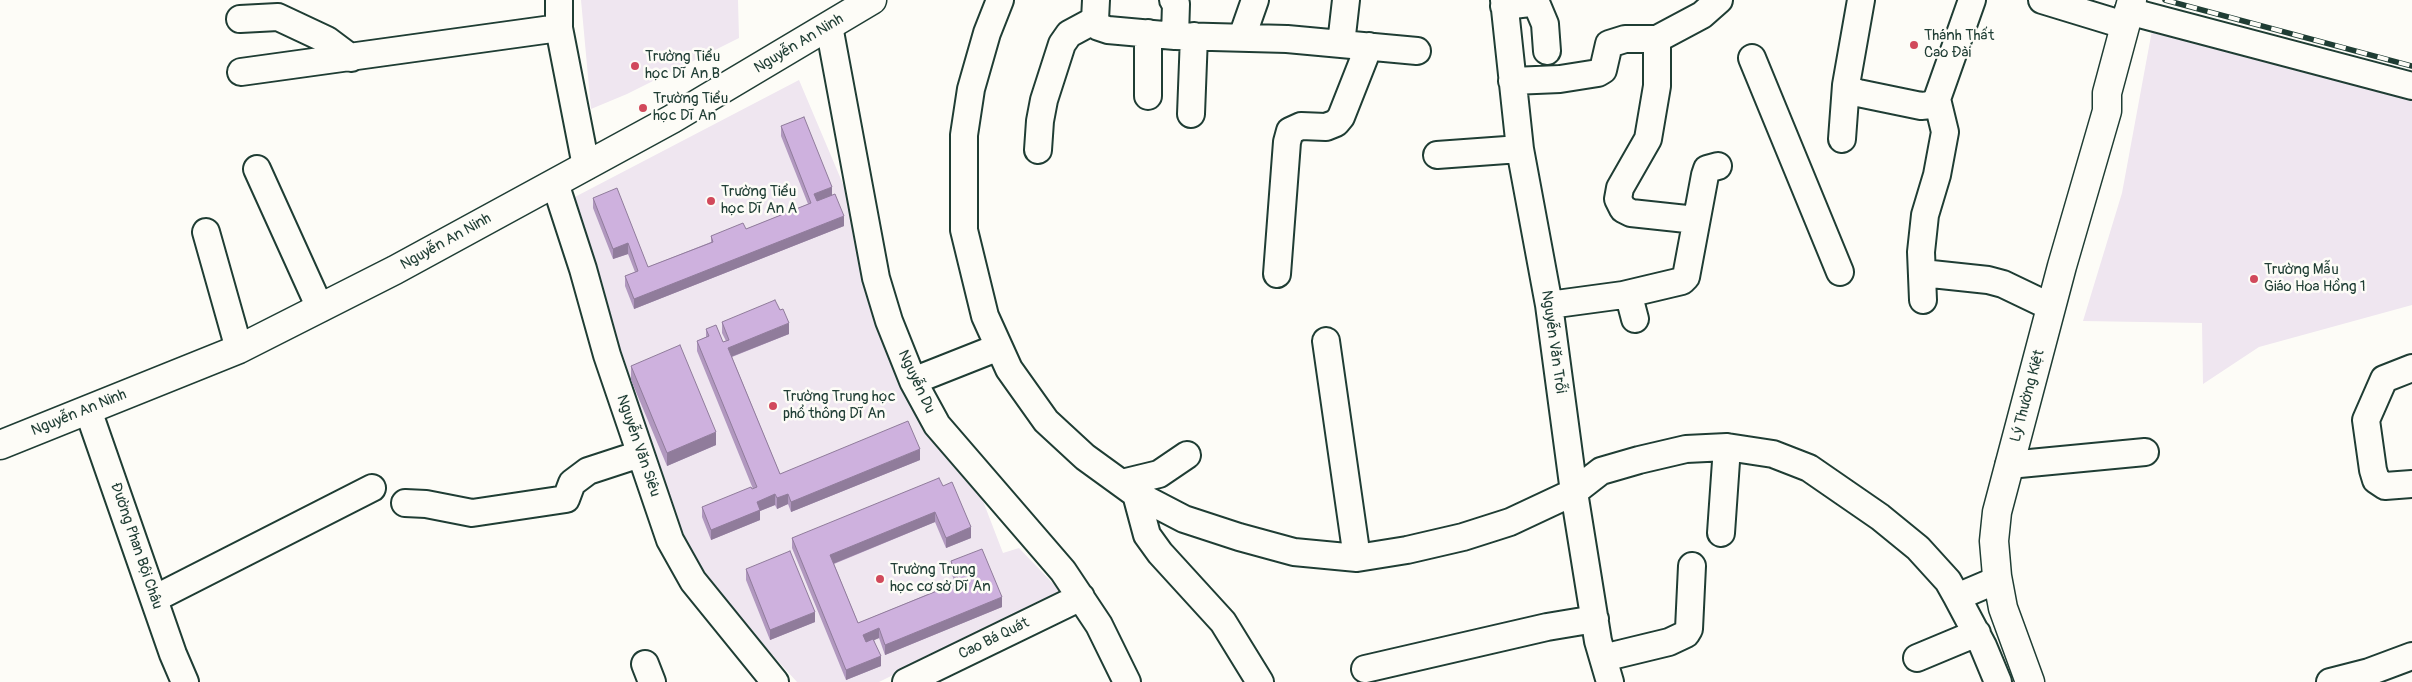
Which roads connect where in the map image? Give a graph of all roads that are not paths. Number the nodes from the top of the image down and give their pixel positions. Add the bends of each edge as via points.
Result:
1 (560, 0) edge
2 (872, 0) edge
3 (1000, 0) edge
4 (1173, 0) edge
5 (1255, 0) edge
6 (1346, 0) edge
7 (1719, 0) edge
8 (1861, 0) edge
9 (1972, 0) edge
10 (2042, 0) edge
11 (1504, 3) edge
12 (1095, 10) edge
13 (2134, 10) edge
14 (240, 19) dead end
15 (829, 26) junction
16 (559, 28) junction
17 (1148, 33) junction
18 (1184, 36) junction
19 (1242, 37) junction
20 (1657, 39) junction
21 (1341, 44) junction
22 (1369, 46) junction
23 (1417, 50) dead end
24 (1547, 51) dead end
25 (351, 58) junction
26 (1752, 58) dead end
27 (242, 72) dead end
28 (1512, 81) junction
29 (1846, 85) junction
30 (2412, 86) edge
31 (1148, 96) dead end
32 (1937, 100) junction
33 (1191, 114) dead end
34 (1842, 139) dead end
35 (1520, 149) junction
36 (1038, 150) dead end
37 (1437, 155) dead end
38 (586, 166) junction
39 (1718, 166) dead end
40 (257, 169) dead end
41 (555, 183) junction
42 (1696, 220) junction
43 (206, 232) dead end
44 (1840, 272) dead end
45 (1922, 273) junction
46 (1276, 274) dead end
47 (1623, 295) junction
48 (1923, 300) dead end
49 (1549, 305) junction
50 (2051, 307) junction
51 (320, 308) junction
52 (1635, 319) dead end
53 (1326, 341) dead end
54 (999, 347) junction
55 (238, 348) junction
56 (2412, 368) edge
57 (913, 381) junction
58 (88, 410) junction
59 (0, 445) edge
60 (1727, 447) junction
61 (2145, 452) dead end
62 (640, 454) junction
63 (1187, 455) dead end
64 (2009, 465) junction
65 (2412, 484) edge
66 (372, 488) dead end
67 (1129, 489) junction
68 (1574, 492) junction
69 (404, 503) dead end
70 (1721, 533) dead end
71 (1357, 558) junction
72 (1692, 566) dead end
73 (1998, 580) junction
74 (1081, 597) junction
75 (1957, 597) junction
76 (154, 599) junction
77 (1595, 619) junction
78 (1976, 633) junction
79 (2412, 656) edge
80 (1917, 658) dead end
81 (1365, 669) dead end
82 (1606, 670) edge
83 (2368, 670) edge
84 (185, 682) edge
85 (775, 682) edge
86 (906, 682) edge
87 (1127, 682) edge
88 (1260, 682) edge
89 (1998, 682) edge
90 (2030, 682) edge
91 (2330, 682) edge

1 - 16 street
2 - 15 main road, Nguyễn An Ninh
3 - 54 street via 986,33 971,89 964,135 964,230 985,316
4 - 18 street
5 - 19 street
6 - 21 street
7 - 20 street via 1702,15
8 - 29 street
9 - 32 street
10 - 13 street
11 - 24 street via 1537,5 1545,24
11 - 28 street, Nguyễn Văn Trỗi
12 - 17 street via 1099,27
12 - 36 street via 1062,44 1044,100
13 - 30 street
13 - 50 main road, Lý Thường Kiệt via 2107,93 2107,111
14 - 25 street via 278,17 327,40
15 - 38 main road, Nguyễn An Ninh
15 - 57 street, Nguyễn Du via 876,278
16 - 25 street
16 - 38 street
17 - 18 street
17 - 31 street
18 - 19 street
18 - 33 street
19 - 21 street
20 - 28 street via 1625,39 1608,44 1603,70 1598,73
20 - 42 street via 1657,86 1648,139 1620,188 1618,199 1623,210 1631,214
21 - 22 street
22 - 23 street
22 - 46 street via 1336,124 1301,126 1290,131
25 - 27 street
26 - 44 street
28 - 35 street, Nguyễn Văn Trỗi
29 - 32 street via 1858,93 1921,106 1931,105
29 - 34 street
32 - 45 street via 1945,132 1925,215
35 - 37 street
35 - 49 street, Nguyễn Văn Trỗi
38 - 41 main road, Nguyễn An Ninh
39 - 42 street via 1707,169
40 - 51 street
41 - 51 main road, Nguyễn An Ninh
41 - 62 street, Nguyễn Văn Siêu
42 - 47 street via 1686,277 1682,281
43 - 55 street
45 - 48 street
45 - 50 street via 1988,280
47 - 49 street
47 - 52 street via 1630,300
49 - 68 street, Nguyễn Văn Trỗi
50 - 64 main road, Lý Thường Kiệt
51 - 55 main road, Nguyễn An Ninh
53 - 71 street
54 - 57 street
54 - 67 street via 1009,369 1046,421 1085,457
55 - 58 main road, Nguyễn An Ninh
56 - 65 street via 2384,379 2366,420 2376,480 2385,486
57 - 74 street, Nguyễn Du via 937,425 1063,570
58 - 59 main road, Nguyễn An Ninh
58 - 76 street, Đường Phan Bội Châu
60 - 68 street via 1686,449 1601,471
60 - 70 street
60 - 75 street via 1773,454 1808,468 1880,517 1918,548 1948,581
61 - 64 street
62 - 69 street via 588,471 572,483 566,499 472,513
62 - 85 street, Nguyễn Văn Siêu via 670,540 694,581
63 - 67 street
64 - 73 main road, Lý Thường Kiệt via 1997,512 1994,541
66 - 76 street
67 - 71 street via 1184,519 1276,548
67 - 88 street via 1147,535 1222,622
68 - 71 street via 1510,522 1463,537
68 - 77 street, Nguyễn Văn Trỗi
72 - 82 street via 1689,629 1686,634
73 - 75 street
73 - 90 main road, Lý Thường Kiệt via 2002,608
74 - 86 street, Cao Bá Quát
74 - 87 street, Nguyễn Du via 1099,625
75 - 78 street
76 - 84 street, Đường Phan Bội Châu
77 - 81 street
77 - 82 street, Nguyễn Văn Trỗi
78 - 80 street
78 - 89 street
79 - 83 street
83 - 91 street

